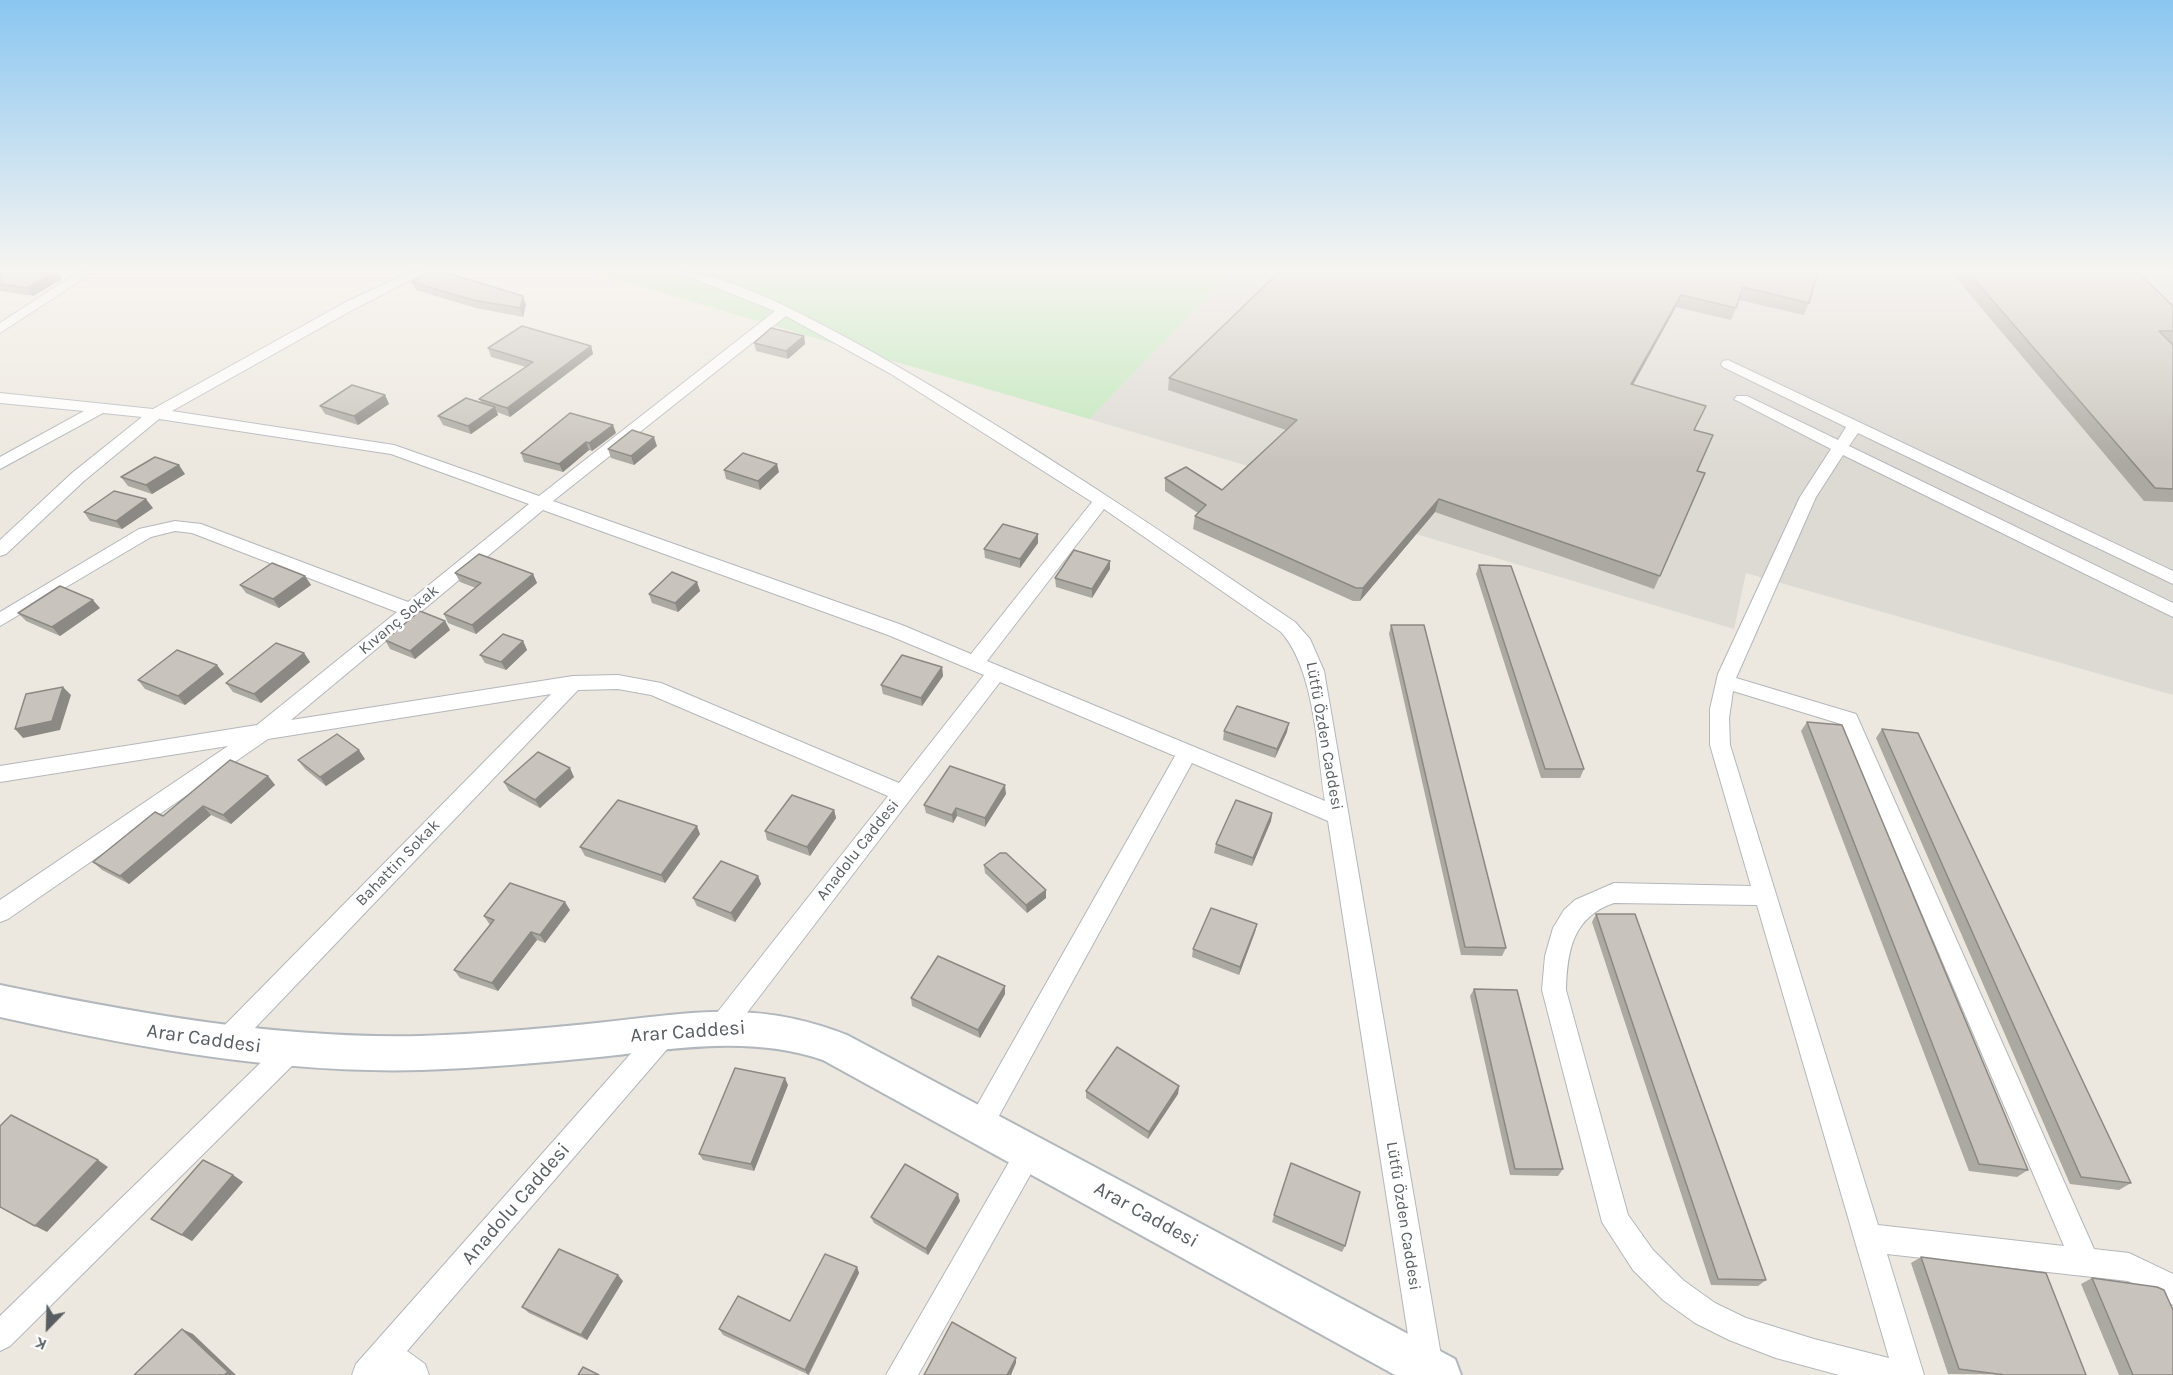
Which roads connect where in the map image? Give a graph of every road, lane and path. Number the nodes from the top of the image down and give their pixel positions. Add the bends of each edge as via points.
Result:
1 (295, 336) edge
2 (752, 336) edge
3 (833, 336) edge
4 (1728, 364) dead end
5 (0, 398) edge
6 (1742, 399) dead end
7 (101, 408) junction
8 (157, 413) junction
9 (1855, 425) junction
10 (1841, 448) junction
11 (0, 464) edge
12 (1102, 501) junction
13 (542, 502) junction
14 (0, 550) edge
15 (2173, 578) edge
16 (410, 610) junction
17 (2173, 611) edge
18 (0, 620) edge
19 (974, 663) junction
20 (996, 673) junction
21 (1726, 682) junction
22 (573, 683) junction
23 (263, 732) junction
24 (1187, 753) junction
25 (0, 774) edge
26 (902, 793) junction
27 (1338, 816) junction
28 (1765, 896) junction
29 (0, 912) edge
30 (0, 1002) edge
31 (720, 1027) junction
32 (666, 1032) junction
33 (224, 1043) junction
34 (291, 1050) junction
35 (980, 1125) junction
36 (1029, 1152) junction
37 (1867, 1238) junction
38 (2085, 1262) junction
39 (2173, 1291) edge
40 (0, 1336) edge
41 (376, 1364) edge
42 (1434, 1372) edge
43 (414, 1375) edge
44 (901, 1375) edge
45 (1899, 1375) edge
46 (1909, 1375) edge

1 - 8 street
2 - 13 street, Kıvanç Sokak
3 - 12 street, Lütfü Özden Caddesi via 896,371
4 - 9 street
5 - 7 street
6 - 10 street
7 - 8 street
7 - 11 street
8 - 13 street via 394,450
8 - 14 street via 78,477
9 - 10 street
9 - 15 street
10 - 17 street
10 - 21 street via 1808,497
12 - 19 street
12 - 27 street, Lütfü Özden Caddesi via 1279,619 1303,644 1314,671
13 - 16 street, Kıvanç Sokak
13 - 19 street via 895,630
16 - 18 street via 195,528 175,526 146,533
16 - 23 street, Kıvanç Sokak
19 - 20 street
20 - 24 street
20 - 26 street, Anadolu Caddesi
21 - 28 street via 1718,711 1720,746
21 - 38 street via 1849,719
22 - 23 street
22 - 26 street via 618,682 654,688
22 - 33 street, Bahattin Sokak
23 - 25 street
23 - 29 street, Kıvanç Sokak
24 - 27 street
24 - 35 street
26 - 31 street, Anadolu Caddesi
27 - 42 street, Lütfü Özden Caddesi
28 - 37 street
28 - 45 street via 1614,893 1579,909 1562,931 1554,967 1554,990 1616,1222 1661,1281 1715,1321 1745,1334
30 - 33 street, Arar Caddesi
31 - 32 street, Arar Caddesi
31 - 35 street, Arar Caddesi via 752,1026 816,1040
32 - 34 street, Arar Caddesi via 446,1052
32 - 41 street, Anadolu Caddesi
33 - 34 street, Arar Caddesi
34 - 40 street
35 - 36 street, Arar Caddesi
36 - 42 street, Arar Caddesi
36 - 44 street
37 - 38 street
37 - 46 street
38 - 39 street via 2135,1269
41 - 43 street

